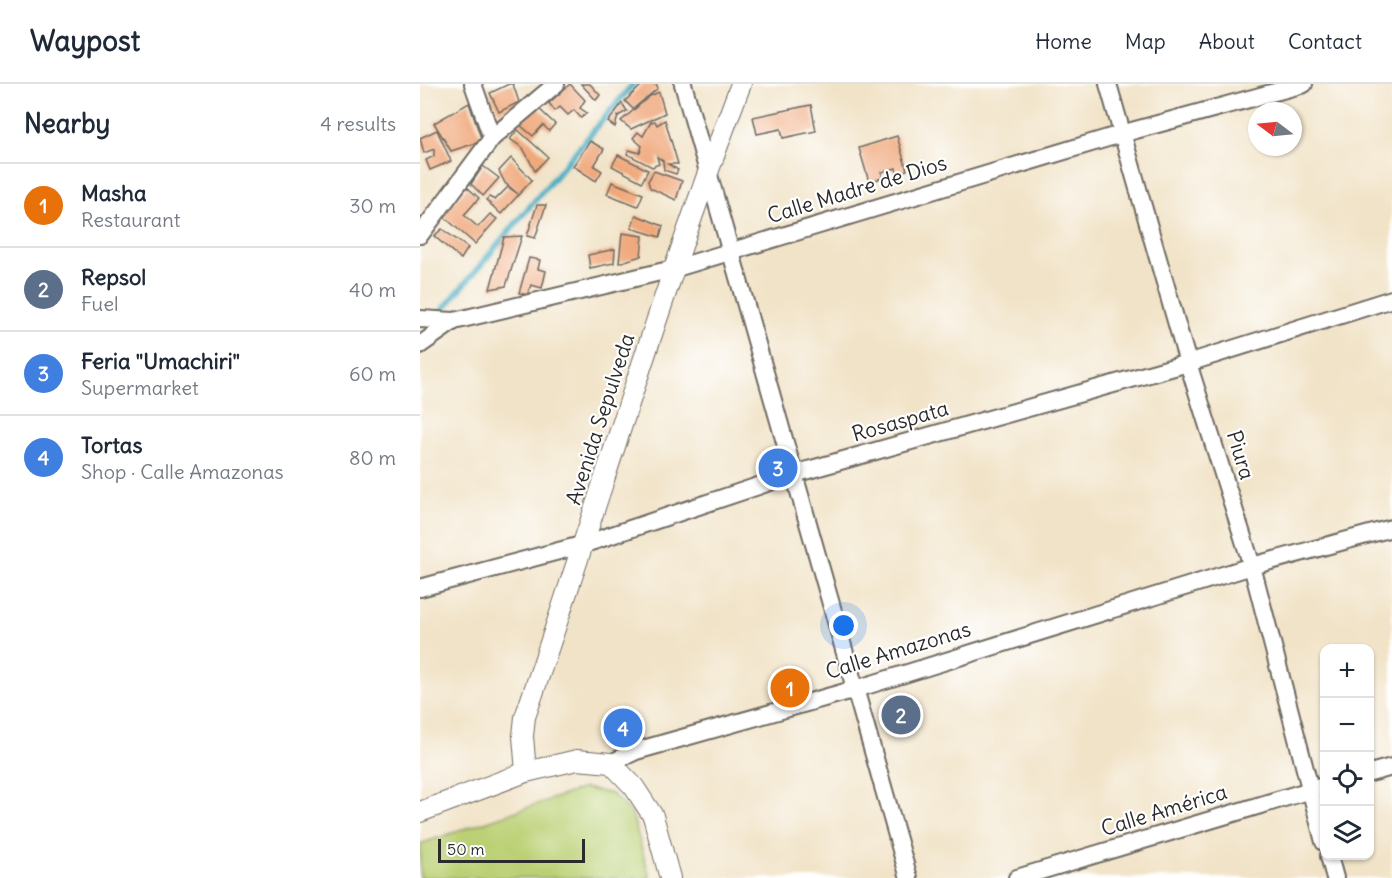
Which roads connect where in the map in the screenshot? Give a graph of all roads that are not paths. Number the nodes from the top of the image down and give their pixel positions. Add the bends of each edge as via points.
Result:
1 (473, 84) edge
2 (556, 84) edge
3 (683, 84) edge
4 (741, 84) edge
5 (1108, 84) edge
6 (1304, 84) edge
7 (1121, 134) junction
8 (492, 138) junction
9 (709, 167) junction
10 (420, 235) edge
11 (732, 250) junction
12 (673, 268) junction
13 (1392, 298) edge
14 (420, 319) edge
15 (454, 321) junction
16 (420, 345) edge
17 (1188, 363) junction
18 (794, 474) junction
19 (1392, 528) edge
20 (585, 544) junction
21 (1252, 566) junction
22 (420, 588) edge
23 (856, 689) junction
24 (611, 763) junction
25 (1392, 767) edge
26 (526, 772) junction
27 (1374, 772) edge
28 (1317, 788) edge
29 (1320, 811) edge
30 (420, 812) edge
31 (1330, 860) edge
32 (670, 878) edge
33 (909, 878) edge
34 (1017, 878) edge
35 (1335, 878) edge

1 - 8 street
2 - 8 street
3 - 9 street
4 - 9 street, Avenida Sepulveda
5 - 7 street, Piura
6 - 7 street, Calle Madre de Dios
7 - 11 street, Calle Madre de Dios
7 - 17 street, Piura
8 - 10 street
9 - 11 street
9 - 12 street, Avenida Sepulveda
11 - 12 street, Calle Madre de Dios
11 - 18 street
12 - 15 street, Calle Madre de Dios
12 - 20 street, Avenida Sepulveda
13 - 17 street, Rosaspata
14 - 15 street, Calle Madre de Dios
15 - 16 street
17 - 18 street, Rosaspata
17 - 21 street, Piura
18 - 20 street, Rosaspata
18 - 23 street
19 - 21 street, Calle Amazonas
20 - 22 street, Rosaspata
20 - 26 street, Avenida Sepulveda via 525,717
21 - 23 street, Calle Amazonas
21 - 28 street, Piura
23 - 24 street, Calle Amazonas via 636,751
23 - 33 street
24 - 26 street, Calle Amazonas via 577,760
24 - 32 street via 634,787 653,816
25 - 27 street
26 - 30 street, Calle Amazonas
28 - 29 street, Piura
28 - 34 street, Calle América
31 - 35 street

